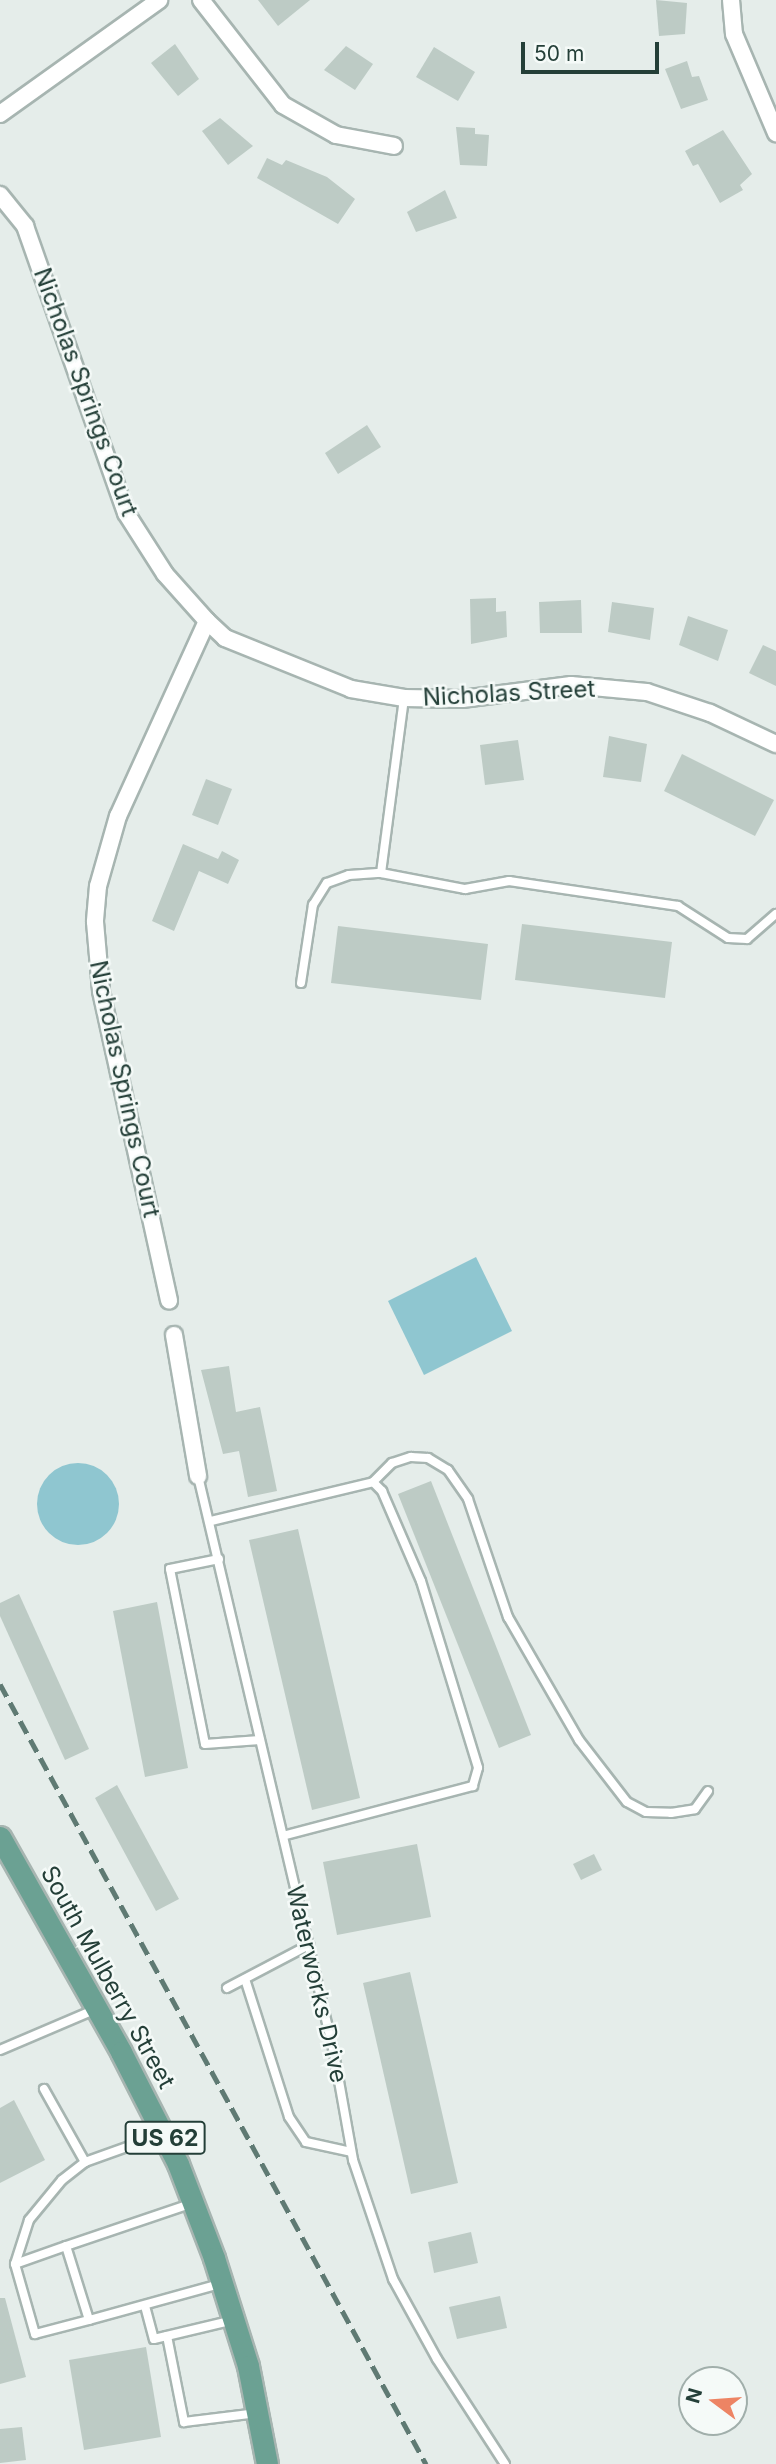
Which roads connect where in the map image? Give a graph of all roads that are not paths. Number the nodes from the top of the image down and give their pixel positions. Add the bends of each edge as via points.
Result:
1 (159, 0) edge
2 (201, 0) edge
3 (731, 0) edge
4 (0, 114) edge
5 (776, 133) edge
6 (394, 146) dead end
7 (0, 195) edge
8 (207, 621) junction
9 (404, 698) junction
10 (776, 744) edge
11 (381, 873) junction
12 (776, 914) edge
13 (301, 983) dead end
14 (169, 1301) dead end
15 (174, 1335) dead end
16 (198, 1476) joint
17 (373, 1482) junction
18 (211, 1521) junction
19 (219, 1559) junction
20 (260, 1740) junction
21 (708, 1791) dead end
22 (283, 1836) junction
23 (0, 1837) edge
24 (309, 1945) junction
25 (245, 1979) junction
26 (227, 1988) dead end
27 (97, 2009) junction
28 (0, 2050) edge
29 (44, 2089) dead end
30 (163, 2134) junction
31 (351, 2152) junction
32 (85, 2162) junction
33 (192, 2203) junction
34 (66, 2246) junction
35 (15, 2264) junction
36 (222, 2283) junction
37 (145, 2306) junction
38 (89, 2320) junction
39 (234, 2320) junction
40 (167, 2336) junction
41 (257, 2413) junction
42 (267, 2464) edge
43 (505, 2464) edge

1 - 4 street
2 - 6 street via 283,105 336,135
3 - 5 street via 734,34
7 - 8 street, Nicholas Springs Court via 25,226 126,513 166,574
8 - 9 street, Nicholas Street via 225,638 309,674 351,689
8 - 14 street, Nicholas Springs Court via 118,816 101,874 95,922 101,991
9 - 10 street, Nicholas Street via 462,699 571,685 647,692 710,713
9 - 11 lane
11 - 12 lane via 465,889 509,881 678,906 728,938 747,939
11 - 13 lane via 349,875 327,883 313,905
15 - 16 street
16 - 18 lane, Waterworks Drive
17 - 18 lane
17 - 21 lane via 392,1463 411,1457 428,1458 448,1470 468,1499 508,1617 579,1740 627,1802 646,1812 671,1813 695,1809
17 - 22 lane via 382,1491 421,1581 478,1768 473,1786
18 - 19 lane, Waterworks Drive
19 - 20 lane, Waterworks Drive
19 - 20 lane via 170,1569 205,1744
20 - 22 lane, Waterworks Drive
22 - 24 lane, Waterworks Drive
23 - 27 main road, South Mulberry Street / US 62
24 - 25 lane
24 - 31 lane, Waterworks Drive
25 - 26 lane
25 - 31 lane via 289,2117 306,2142
27 - 28 lane
27 - 30 main road, South Mulberry Street / US 62
29 - 32 lane
30 - 32 lane
30 - 33 main road, South Mulberry Street / US 62
31 - 43 lane, Waterworks Drive via 393,2279 437,2359
32 - 35 lane via 54,2189 29,2220
33 - 34 lane
33 - 36 main road, South Mulberry Street / US 62
34 - 35 lane
34 - 38 lane
35 - 38 lane via 34,2334
36 - 37 lane
36 - 39 main road, South Mulberry Street / US 62
37 - 38 lane
37 - 40 lane via 154,2339
39 - 40 lane
39 - 41 main road, South Mulberry Street / US 62
40 - 41 lane via 184,2422
41 - 42 main road, South Mulberry Street / US 62

